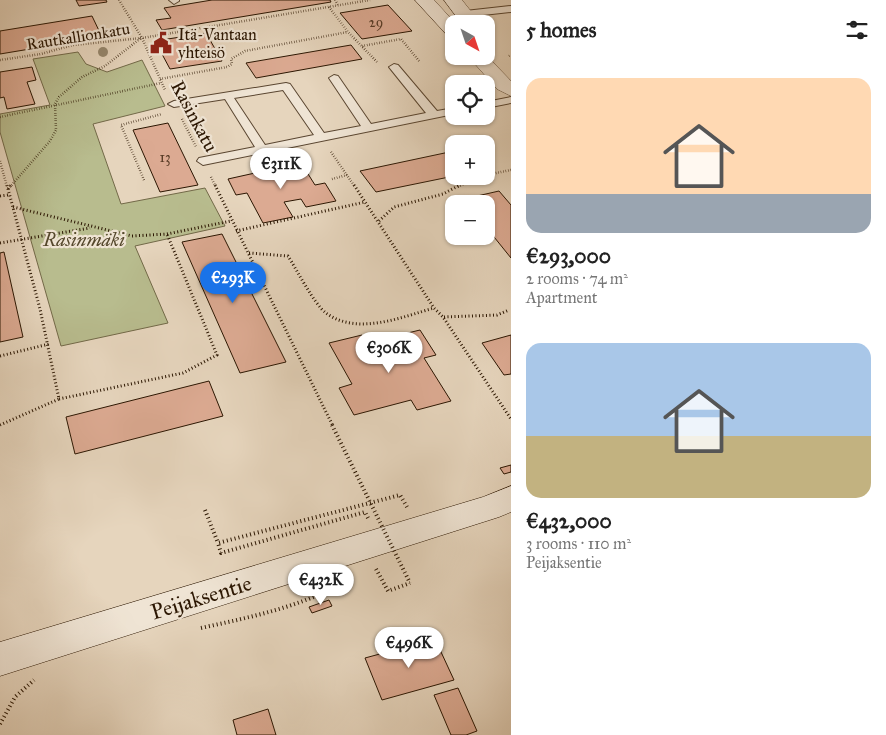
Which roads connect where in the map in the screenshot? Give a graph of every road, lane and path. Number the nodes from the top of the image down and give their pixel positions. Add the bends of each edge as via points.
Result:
1 (119, 0) edge
2 (335, 0) edge
3 (370, 0) edge
4 (424, 0) edge
5 (454, 0) edge
6 (338, 5) junction
7 (329, 7) junction
8 (511, 9) edge
9 (466, 15) edge
10 (486, 15) edge
11 (445, 22) edge
12 (348, 32) junction
13 (142, 38) junction
14 (362, 46) junction
15 (495, 54) edge
16 (0, 60) edge
17 (420, 62) dead end
18 (485, 65) edge
19 (389, 68) joint
20 (511, 75) edge
21 (334, 78) dead end
22 (160, 79) junction
23 (162, 83) junction
24 (511, 90) edge
25 (228, 96) junction
26 (511, 100) edge
27 (495, 103) edge
28 (55, 104) junction
29 (176, 107) junction
30 (445, 113) edge
31 (434, 115) junction
32 (0, 117) edge
33 (368, 128) junction
34 (321, 138) junction
35 (262, 149) junction
36 (0, 161) edge
37 (203, 161) junction
38 (511, 170) edge
39 (495, 173) edge
40 (347, 175) junction
41 (332, 179) dead end
42 (144, 180) dead end
43 (461, 185) edge
44 (8, 189) junction
45 (8, 195) junction
46 (0, 196) edge
47 (366, 202) junction
48 (12, 207) junction
49 (231, 221) junction
50 (379, 221) junction
51 (93, 227) junction
52 (236, 231) junction
53 (167, 234) junction
54 (22, 238) junction
55 (0, 243) edge
56 (248, 253) junction
57 (434, 308) junction
58 (509, 310) dead end
59 (443, 317) junction
60 (49, 344) junction
61 (0, 356) edge
62 (59, 399) junction
63 (511, 418) edge
64 (0, 425) edge
65 (370, 503) junction
66 (504, 504) edge
67 (408, 509) dead end
68 (205, 510) dead end
69 (369, 520) dead end
70 (218, 543) junction
71 (367, 571) dead end
72 (349, 579) dead end
73 (199, 629) dead end
74 (0, 659) edge
75 (36, 679) dead end
76 (0, 724) edge

1 - 13 path, Rasinkatu
2 - 6 path
3 - 6 path, Rautkallionkatu
4 - 11 main road
5 - 9 main road
6 - 7 path, Rautkallionkatu
7 - 12 path
7 - 13 path, Rautkallionkatu
8 - 10 lane
12 - 14 path
12 - 22 path via 245,51 231,59 232,64 227,67
13 - 16 path, Rautkallionkatu via 73,45
13 - 22 path, Rasinkatu
13 - 28 path via 105,66 70,86
14 - 17 path via 401,39
14 - 19 path
15 - 20 main road
18 - 24 main road
19 - 31 lane
21 - 33 lane
22 - 23 path, Rasinkatu
23 - 28 path
23 - 29 path, Rasinkatu
25 - 29 lane
25 - 34 lane via 286,86
25 - 35 lane
26 - 27 lane
28 - 32 path
28 - 44 path via 56,130 50,141
29 - 37 path, Rasinkatu
29 - 42 path via 121,125
30 - 31 lane
31 - 33 lane
33 - 34 lane
34 - 35 lane
34 - 40 path
35 - 37 lane
36 - 44 path
37 - 49 path, Rasinkatu
38 - 39 path
40 - 41 path
40 - 47 path
43 - 50 path via 443,194 394,208
44 - 45 path
45 - 46 path
45 - 48 path
47 - 50 path
47 - 52 path
48 - 51 path
48 - 54 path
49 - 52 path, Rasinkatu
49 - 53 path
50 - 57 path
51 - 53 path via 132,236
51 - 54 path
52 - 56 path, Rasinkatu
53 - 62 path via 217,355 183,372
54 - 55 path
54 - 60 path
56 - 57 path via 288,256 325,312 346,322 370,324
56 - 65 path, Rasinkatu, bridge
57 - 59 path
58 - 59 path via 497,314
59 - 63 path
60 - 61 path
60 - 62 path
62 - 64 path
65 - 67 path via 400,495
65 - 70 path
65 - 71 path, Rasinkatu, bridge via 410,583 388,591 376,567
66 - 74 main road, Peijaksentie
68 - 70 path
69 - 70 path via 365,512 221,553
72 - 73 path via 304,602
75 - 76 path via 15,697

